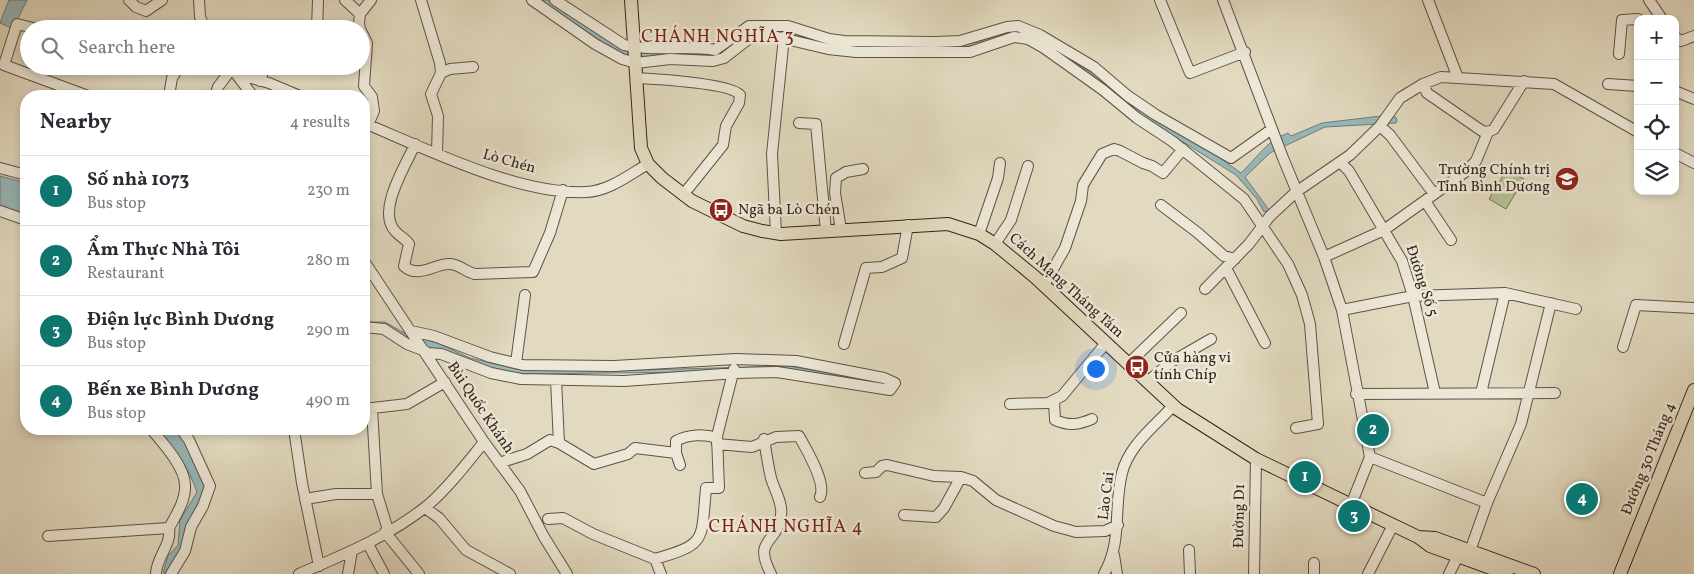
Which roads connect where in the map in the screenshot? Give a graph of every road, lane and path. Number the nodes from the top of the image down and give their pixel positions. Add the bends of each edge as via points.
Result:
1 (129, 0) edge
2 (162, 0) edge
3 (199, 0) edge
4 (318, 0) edge
5 (345, 0) edge
6 (371, 0) edge
7 (421, 0) edge
8 (532, 0) edge
9 (555, 0) edge
10 (631, 0) edge
11 (1160, 0) edge
12 (1223, 0) edge
13 (1428, 0) edge
14 (1649, 0) edge
15 (360, 14) junction
16 (1659, 15) edge
17 (1634, 19) edge
18 (201, 20) edge
19 (317, 20) edge
20 (359, 20) edge
21 (20, 25) edge
22 (751, 26) junction
23 (979, 35) junction
24 (1694, 36) edge
25 (751, 37) junction
26 (784, 37) junction
27 (1679, 39) edge
28 (984, 48) junction
29 (1244, 52) junction
30 (1619, 54) dead end
31 (635, 55) junction
32 (1073, 61) junction
33 (473, 67) dead end
34 (20, 71) edge
35 (441, 73) junction
36 (31, 75) edge
37 (174, 75) edge
38 (228, 75) edge
39 (237, 75) edge
40 (248, 75) edge
41 (262, 75) edge
42 (365, 75) edge
43 (637, 78) junction
44 (1458, 78) junction
45 (260, 80) junction
46 (1524, 80) junction
47 (1423, 84) junction
48 (1608, 84) dead end
49 (1634, 86) edge
50 (72, 90) edge
51 (170, 90) edge
52 (217, 90) edge
53 (249, 90) edge
54 (285, 90) edge
55 (367, 90) edge
56 (1679, 93) edge
57 (370, 94) edge
58 (1694, 99) edge
59 (370, 118) edge
60 (799, 123) dead end
61 (370, 126) edge
62 (1380, 126) junction
63 (1634, 130) edge
64 (1488, 132) junction
65 (1273, 133) junction
66 (1190, 136) junction
67 (415, 144) junction
68 (1182, 148) junction
69 (437, 153) junction
70 (1679, 155) edge
71 (1340, 162) junction
72 (1000, 163) dead end
73 (1694, 163) edge
74 (648, 164) junction
75 (1028, 166) dead end
76 (0, 168) edge
77 (863, 169) dead end
78 (20, 173) edge
79 (563, 190) junction
80 (1296, 192) junction
81 (1434, 194) junction
82 (683, 195) junction
83 (1425, 201) junction
84 (1161, 205) dead end
85 (0, 211) edge
86 (20, 218) edge
87 (908, 225) junction
88 (1263, 226) junction
89 (841, 230) junction
90 (1384, 230) junction
91 (826, 231) junction
92 (776, 233) junction
93 (978, 234) junction
94 (1451, 240) dead end
95 (995, 244) junction
96 (1324, 257) junction
97 (1235, 259) junction
98 (1226, 268) junction
99 (370, 270) edge
100 (1044, 285) junction
101 (1205, 289) dead end
102 (1505, 293) junction
103 (526, 295) dead end
104 (1413, 296) junction
105 (1551, 303) junction
106 (1694, 308) edge
107 (1576, 309) dead end
108 (1342, 310) junction
109 (1181, 313) dead end
110 (370, 328) edge
111 (412, 332) junction
112 (1212, 339) dead end
113 (1106, 343) junction
114 (1265, 343) dead end
115 (844, 344) dead end
116 (1623, 347) dead end
117 (426, 352) junction
118 (736, 361) dead end
119 (516, 363) junction
120 (1128, 364) junction
121 (732, 373) junction
122 (556, 380) junction
123 (445, 382) junction
124 (1147, 382) junction
125 (1435, 393) junction
126 (1481, 393) junction
127 (1527, 393) junction
128 (1555, 393) dead end
129 (1356, 394) junction
130 (1693, 394) edge
131 (1054, 401) junction
132 (1010, 404) dead end
133 (1173, 406) junction
134 (370, 409) edge
135 (1092, 419) dead end
136 (1296, 428) dead end
137 (370, 430) edge
138 (156, 435) edge
139 (185, 435) edge
140 (295, 435) edge
141 (717, 441) junction
142 (764, 441) junction
143 (484, 442) junction
144 (559, 443) junction
145 (676, 453) junction
146 (1370, 457) junction
147 (1256, 458) junction
148 (499, 463) junction
149 (680, 465) dead end
150 (865, 473) dead end
151 (961, 477) junction
152 (376, 494) junction
153 (820, 496) dead end
154 (305, 499) junction
155 (1487, 503) junction
156 (1351, 504) junction
157 (424, 508) junction
158 (904, 516) dead end
159 (548, 519) dead end
160 (1118, 525) junction
161 (1393, 525) junction
162 (169, 528) junction
163 (387, 531) junction
164 (48, 536) dead end
165 (1418, 537) junction
166 (368, 544) junction
167 (1189, 550) dead end
168 (352, 551) junction
169 (1470, 551) junction
170 (1114, 553) junction
171 (1458, 556) junction
172 (655, 559) junction
173 (319, 566) junction
174 (156, 574) edge
175 (171, 574) edge
176 (299, 574) edge
177 (348, 574) edge
178 (384, 574) edge
179 (419, 574) edge
180 (510, 574) edge
181 (567, 574) edge
182 (661, 574) edge
183 (771, 574) edge
184 (1104, 574) edge
185 (1117, 574) edge
186 (1190, 574) edge
187 (1254, 574) edge
188 (1368, 574) edge
189 (1449, 574) edge
190 (1507, 574) edge
191 (1534, 574) edge
192 (1620, 574) edge

1 - 2 street via 146,11
3 - 18 street
4 - 19 street
5 - 15 street
6 - 15 street
7 - 35 street
8 - 31 street via 622,59
9 - 31 street
10 - 31 main road
11 - 29 street via 1190,73
12 - 29 street
13 - 44 street
14 - 16 street
15 - 20 street
17 - 30 street via 1622,20
21 - 34 street via 17,24 4,65
22 - 23 street via 788,26 844,41 960,41
22 - 25 street
22 - 31 street via 743,28 715,50 689,47
23 - 28 street
23 - 32 street via 1018,26 1040,35
24 - 27 street
25 - 26 street
25 - 31 street via 724,58 713,61
26 - 28 street via 828,49 856,52 942,54
26 - 92 street via 772,154
28 - 32 street via 1014,37 1028,39
29 - 65 street
31 - 43 main road
32 - 66 street via 1094,67 1128,96
32 - 68 street via 1137,118
33 - 35 street
35 - 69 street via 431,94 438,116
36 - 50 street
37 - 51 street
38 - 52 street
39 - 53 street
40 - 45 street
41 - 45 street
42 - 55 street
43 - 74 main road via 642,148
43 - 82 street via 722,86 740,95 726,126 723,145
44 - 46 street
44 - 47 street via 1441,78
45 - 54 street
46 - 63 street via 1554,84
46 - 64 street via 1494,129
47 - 62 street via 1400,98
47 - 64 street via 1427,93
48 - 49 street
56 - 58 street
57 - 59 street via 374,111
60 - 91 street via 816,124
61 - 67 street, Lò Chén
62 - 71 street
62 - 81 street
64 - 81 street via 1476,161
65 - 66 street via 1231,158
65 - 80 street
66 - 68 street
67 - 69 street, Lò Chén
67 - 79 street via 398,177 390,204 394,230 409,244 404,266 410,270 418,272 449,264 475,274 533,272 550,233
68 - 88 street via 1244,199
68 - 100 street via 1163,173 1120,151 1108,151 1097,159 1082,185 1081,201 1065,248
69 - 79 street, Lò Chén via 486,174
70 - 73 street
71 - 80 street
71 - 90 street, Đường Số 5 via 1349,171
72 - 93 street via 998,178
74 - 79 street, Lò Chén via 617,183 587,192
74 - 82 main road, Cách Mạng Tháng Tám
75 - 95 street via 1010,220
76 - 78 street
77 - 89 street via 846,172 836,178 835,201
80 - 88 street
80 - 96 street
81 - 83 street
82 - 92 main road, Cách Mạng Tháng Tám via 743,226
83 - 90 street
83 - 94 street
84 - 97 street via 1224,256
85 - 86 street
87 - 89 main road, Cách Mạng Tháng Tám
87 - 93 main road, Cách Mạng Tháng Tám via 948,224
87 - 115 street via 902,258 882,268 866,268
88 - 97 street
88 - 136 street via 1292,272 1310,324 1318,424
89 - 91 main road, Cách Mạng Tháng Tám
90 - 96 street
90 - 104 street, Đường Số 5 via 1402,261
91 - 92 main road, Cách Mạng Tháng Tám
93 - 95 main road, Cách Mạng Tháng Tám
95 - 100 main road, Cách Mạng Tháng Tám
96 - 108 street
97 - 98 street
98 - 101 street
98 - 114 street
99 - 111 street, Bùi Quốc Khánh
100 - 113 main road, Cách Mạng Tháng Tám
102 - 104 street
102 - 105 street
102 - 126 street
103 - 119 street
104 - 108 street
104 - 125 street, Đường Số 5
105 - 107 street
105 - 127 street
106 - 116 street via 1636,305
108 - 129 street
109 - 120 street
110 - 117 street via 384,329
111 - 117 street, Bùi Quốc Khánh
111 - 119 street
112 - 124 street via 1171,362
113 - 120 main road, Cách Mạng Tháng Tám
113 - 131 street via 1062,396
117 - 122 street via 441,354 491,374
117 - 123 street, Bùi Quốc Khánh
118 - 121 street
119 - 121 street via 614,366 736,359 796,361 895,383 890,390 777,372
120 - 124 main road, Cách Mạng Tháng Tám
121 - 122 street via 624,381
121 - 141 street
122 - 144 street
123 - 134 street via 408,404
123 - 143 street, Bùi Quốc Khánh
124 - 133 main road, Cách Mạng Tháng Tám
125 - 126 street
125 - 129 street
126 - 127 street
127 - 128 street
127 - 155 street via 1521,424
129 - 146 street
130 - 192 main road, Đường 30 Tháng 4
131 - 132 street
131 - 135 street via 1055,420 1079,424
133 - 147 main road, Cách Mạng Tháng Tám
133 - 160 street, Lào Cai via 1130,453 1122,473
137 - 152 street
138 - 162 street via 169,450 186,484
139 - 175 street via 210,486 191,527 185,551
140 - 154 street
141 - 142 street via 740,448 752,448
141 - 145 street via 705,434 681,438 676,441
141 - 172 street via 719,488 706,488 698,540 693,546
142 - 153 street via 783,435 800,436 815,468 822,490
142 - 183 street via 782,512 779,526 763,549
143 - 148 street, Bùi Quốc Khánh
143 - 157 street via 459,474
144 - 145 street via 594,464 635,448
144 - 148 street via 550,440 527,454
145 - 149 street
146 - 155 street
146 - 156 street
147 - 156 main road, Cách Mạng Tháng Tám
147 - 187 street, Đường D1
148 - 181 street, Bùi Quốc Khánh via 520,491
150 - 151 street via 876,472 887,465 934,476
151 - 158 street via 936,517
151 - 160 street via 973,481 996,500 1054,526 1076,532 1105,531
152 - 154 street via 336,494
152 - 163 street
154 - 173 street
155 - 169 street
156 - 161 main road, Cách Mạng Tháng Tám
157 - 163 street
157 - 180 street via 440,518 466,550
159 - 172 street via 563,518
160 - 170 street, Lào Cai
161 - 165 main road, Cách Mạng Tháng Tám
161 - 188 street
162 - 164 street
162 - 174 street via 170,537 158,560
163 - 166 street
163 - 179 street
165 - 169 main road, Cách Mạng Tháng Tám via 1435,538
165 - 171 main road, Cách Mạng Tháng Tám via 1430,546
166 - 168 street
166 - 178 street
167 - 186 street
168 - 173 street
168 - 177 street
169 - 191 main road, Cách Mạng Tháng Tám
170 - 184 street, Lào Cai
170 - 185 street
171 - 189 street
171 - 190 main road, Cách Mạng Tháng Tám
172 - 182 street
173 - 176 street

